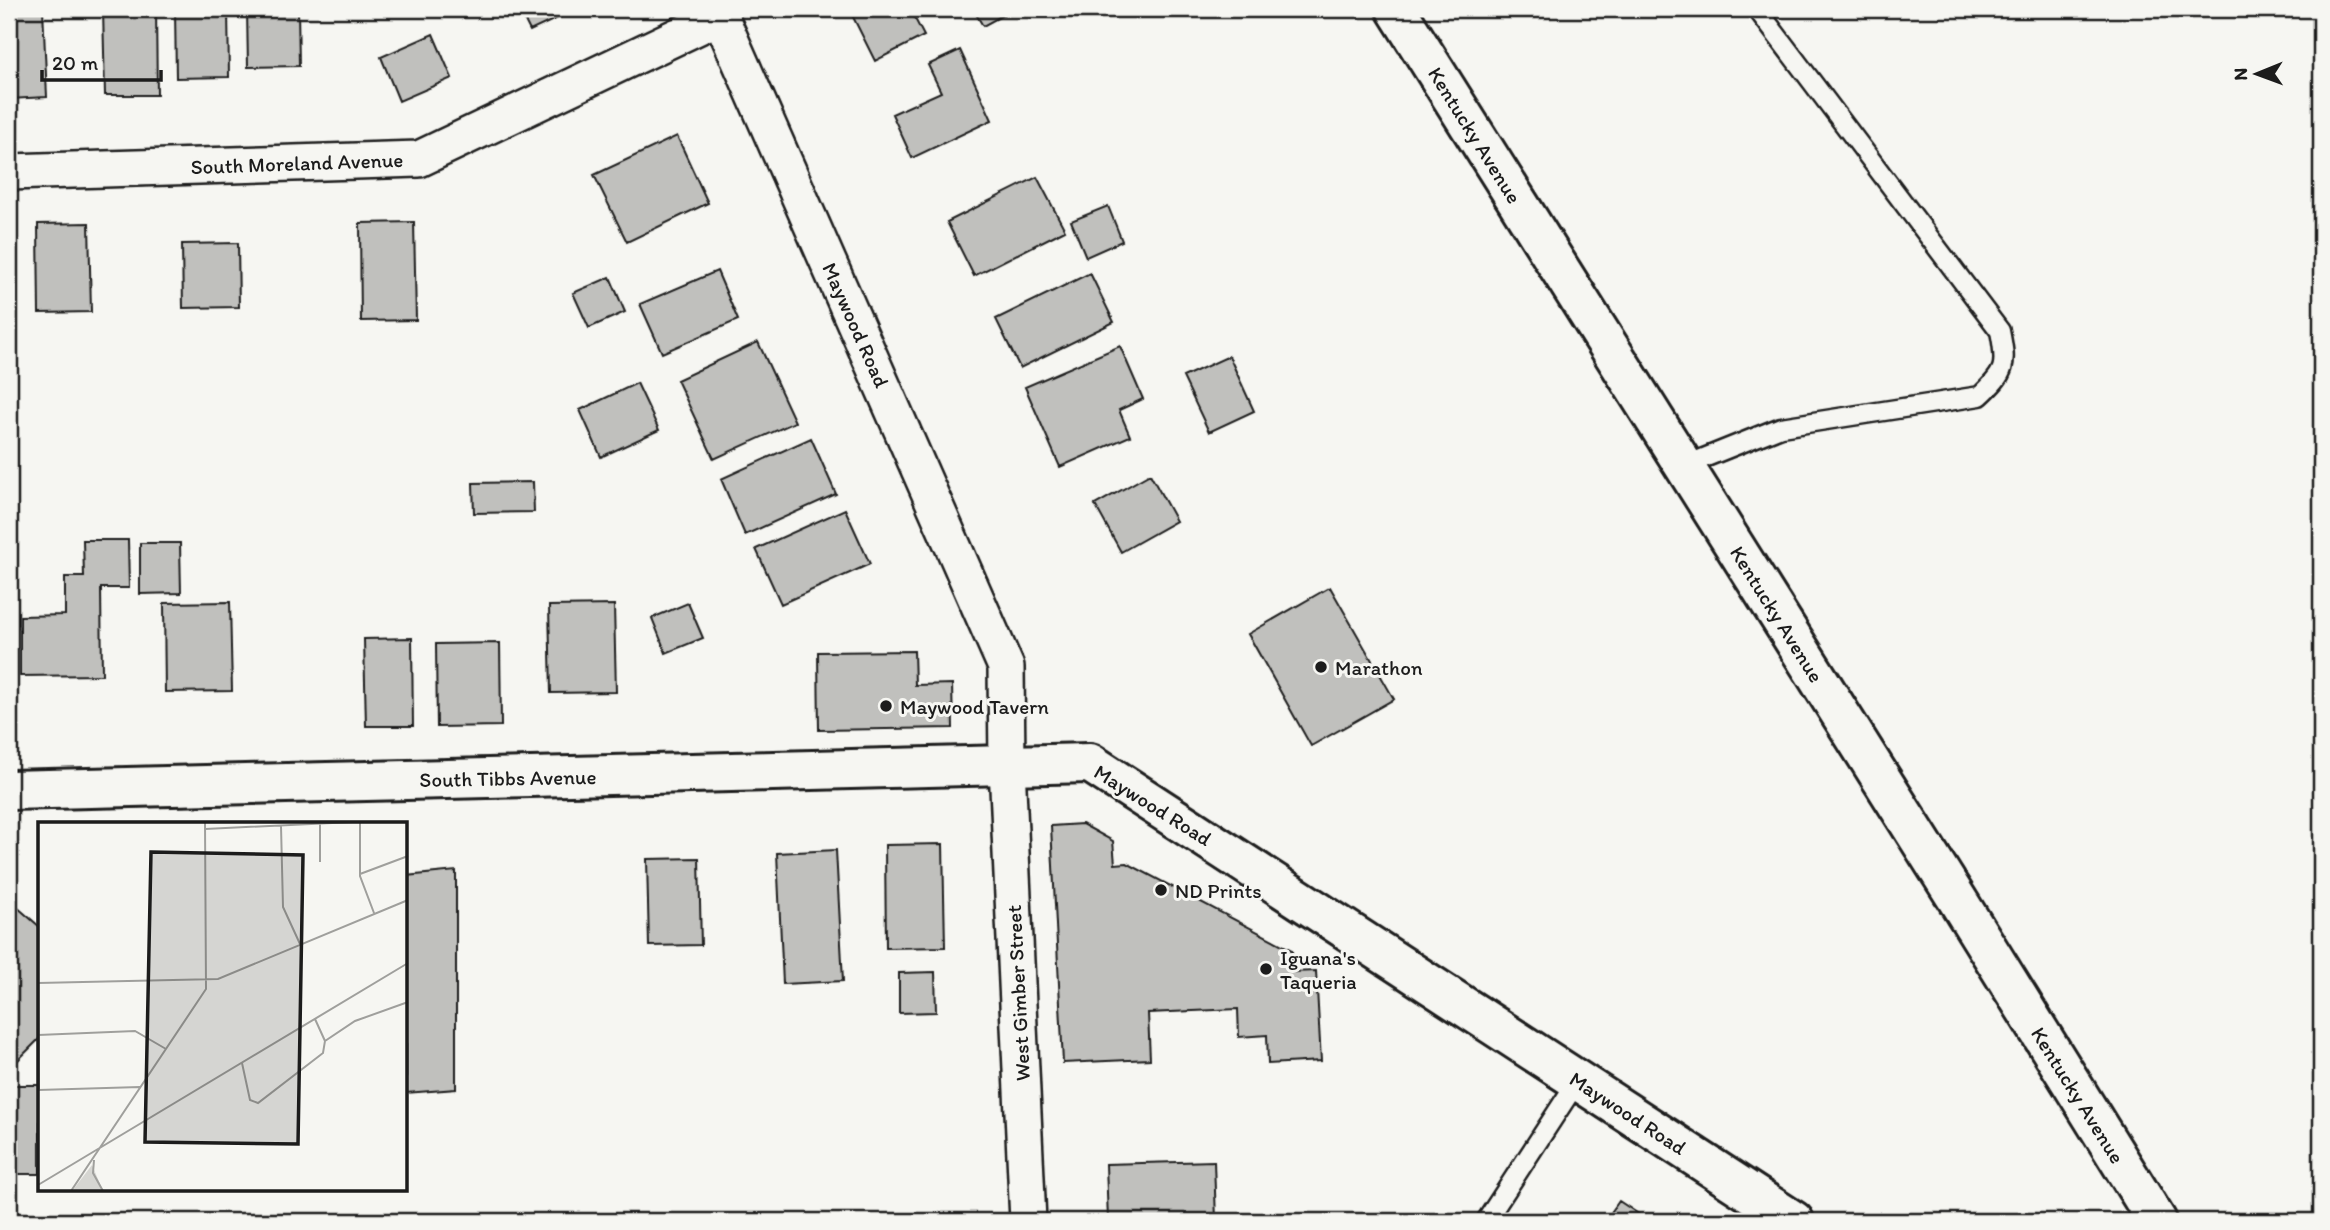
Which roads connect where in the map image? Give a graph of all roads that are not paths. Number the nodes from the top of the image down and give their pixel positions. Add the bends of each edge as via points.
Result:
1 (1396, 9) edge
2 (1756, 9) edge
3 (719, 13) edge
4 (9, 172) edge
5 (1685, 466) junction
6 (1007, 766) junction
7 (9, 790) edge
8 (1578, 1080) junction
9 (1028, 1221) edge
10 (1486, 1221) edge
11 (1794, 1221) edge
12 (2157, 1221) edge

1 - 5 main road, Kentucky Avenue
2 - 5 lane via 2000,331 2005,358 1998,379 1980,396 1782,426
3 - 4 street, South Moreland Avenue via 419,159
3 - 6 street, Maywood Road via 1006,667
5 - 12 main road, Kentucky Avenue
6 - 7 main road, South Tibbs Avenue
6 - 8 main road, Maywood Road via 1090,763
6 - 9 street, West Gimber Street
8 - 10 lane
8 - 11 main road, Maywood Road

